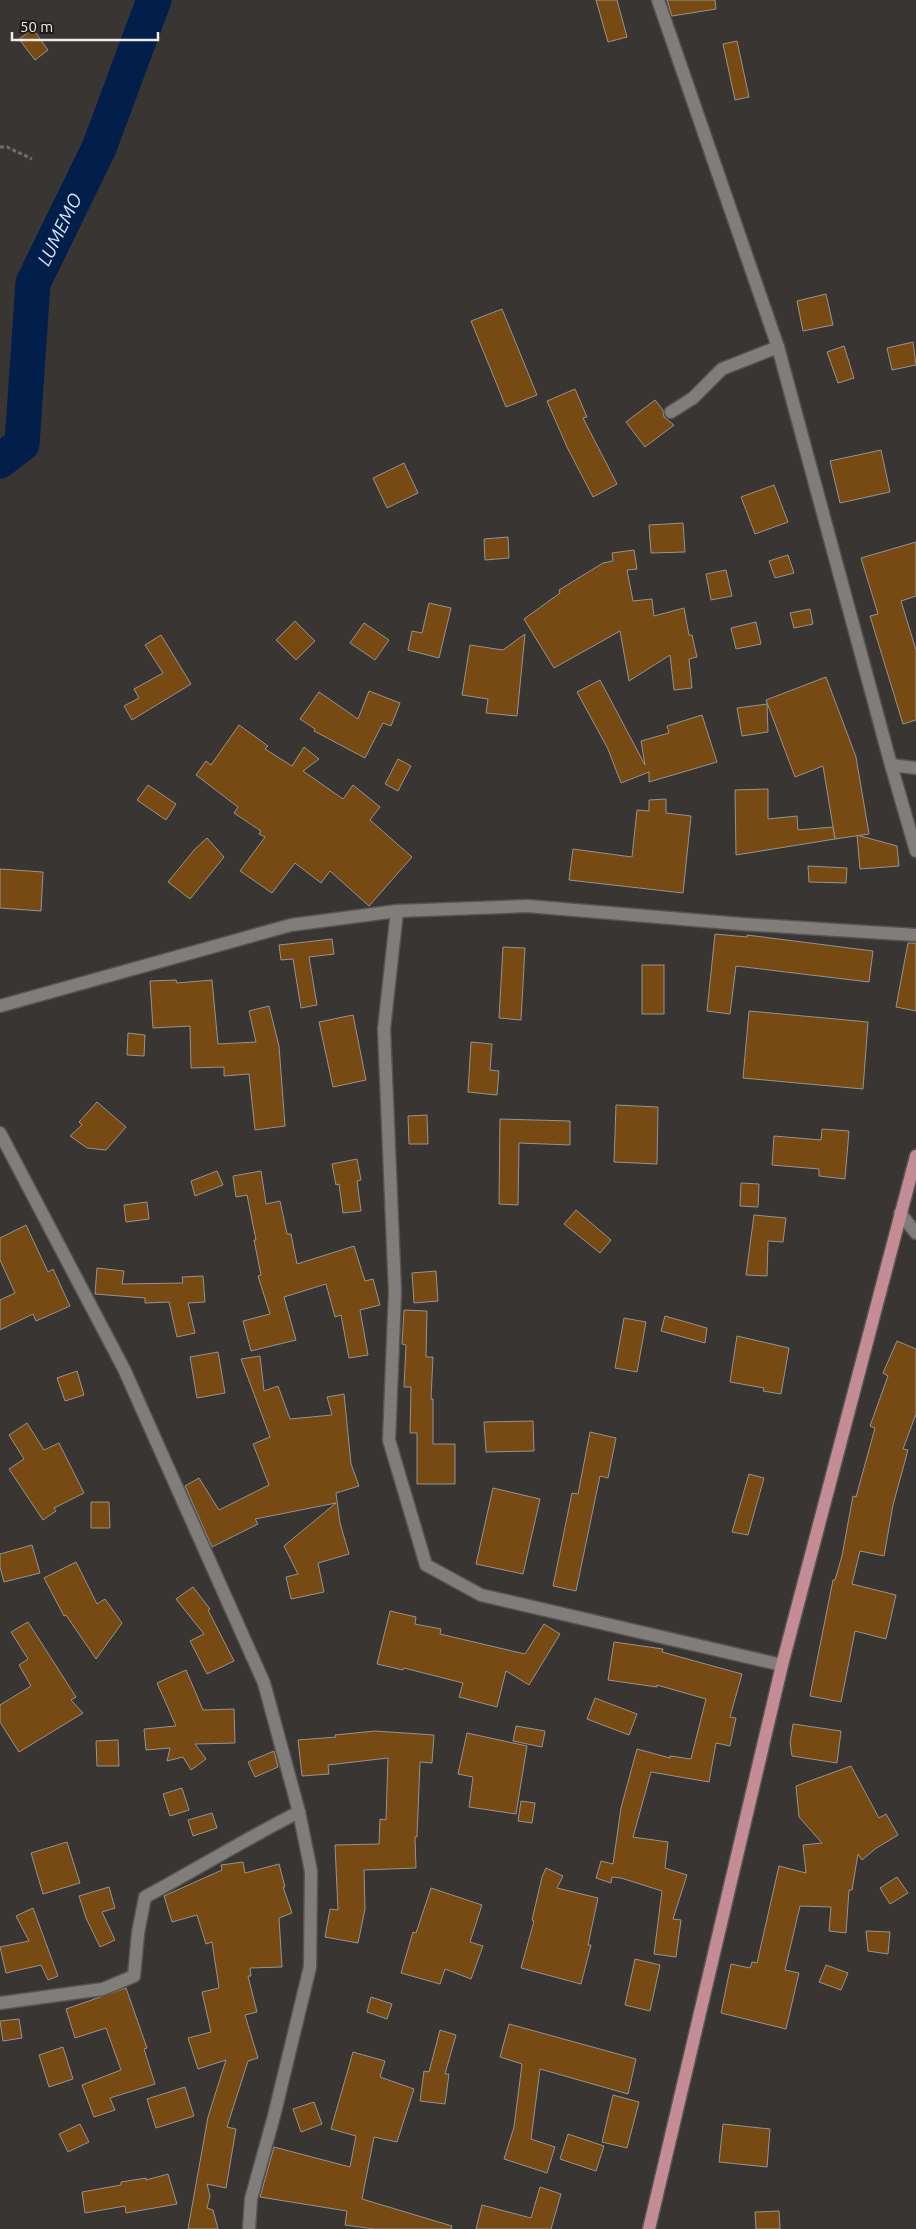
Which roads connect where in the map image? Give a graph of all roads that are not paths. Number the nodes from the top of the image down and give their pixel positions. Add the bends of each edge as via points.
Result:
1 (658, 0) edge
2 (778, 347) junction
3 (671, 412) dead end
4 (891, 765) junction
5 (916, 768) edge
6 (916, 851) edge
7 (397, 911) junction
8 (916, 936) edge
9 (0, 1006) edge
10 (0, 1133) edge
11 (916, 1156) edge
12 (900, 1213) junction
13 (916, 1232) edge
14 (782, 1665) junction
15 (299, 1812) junction
16 (0, 2003) edge
17 (249, 2229) edge
18 (649, 2229) edge

1 - 2 street
2 - 3 street via 722,369 693,398
2 - 4 street
4 - 5 street
4 - 6 street
7 - 8 street via 527,906
7 - 9 street via 291,925
7 - 14 street via 384,1029 395,1292 389,1440 426,1565 481,1595
10 - 15 street via 124,1369 264,1684
11 - 12 main road
12 - 13 street
12 - 14 main road
14 - 18 main road
15 - 16 street via 245,1839 146,1897 138,1933 134,1976 103,1989
15 - 17 street via 311,1871 310,1967 251,2199

